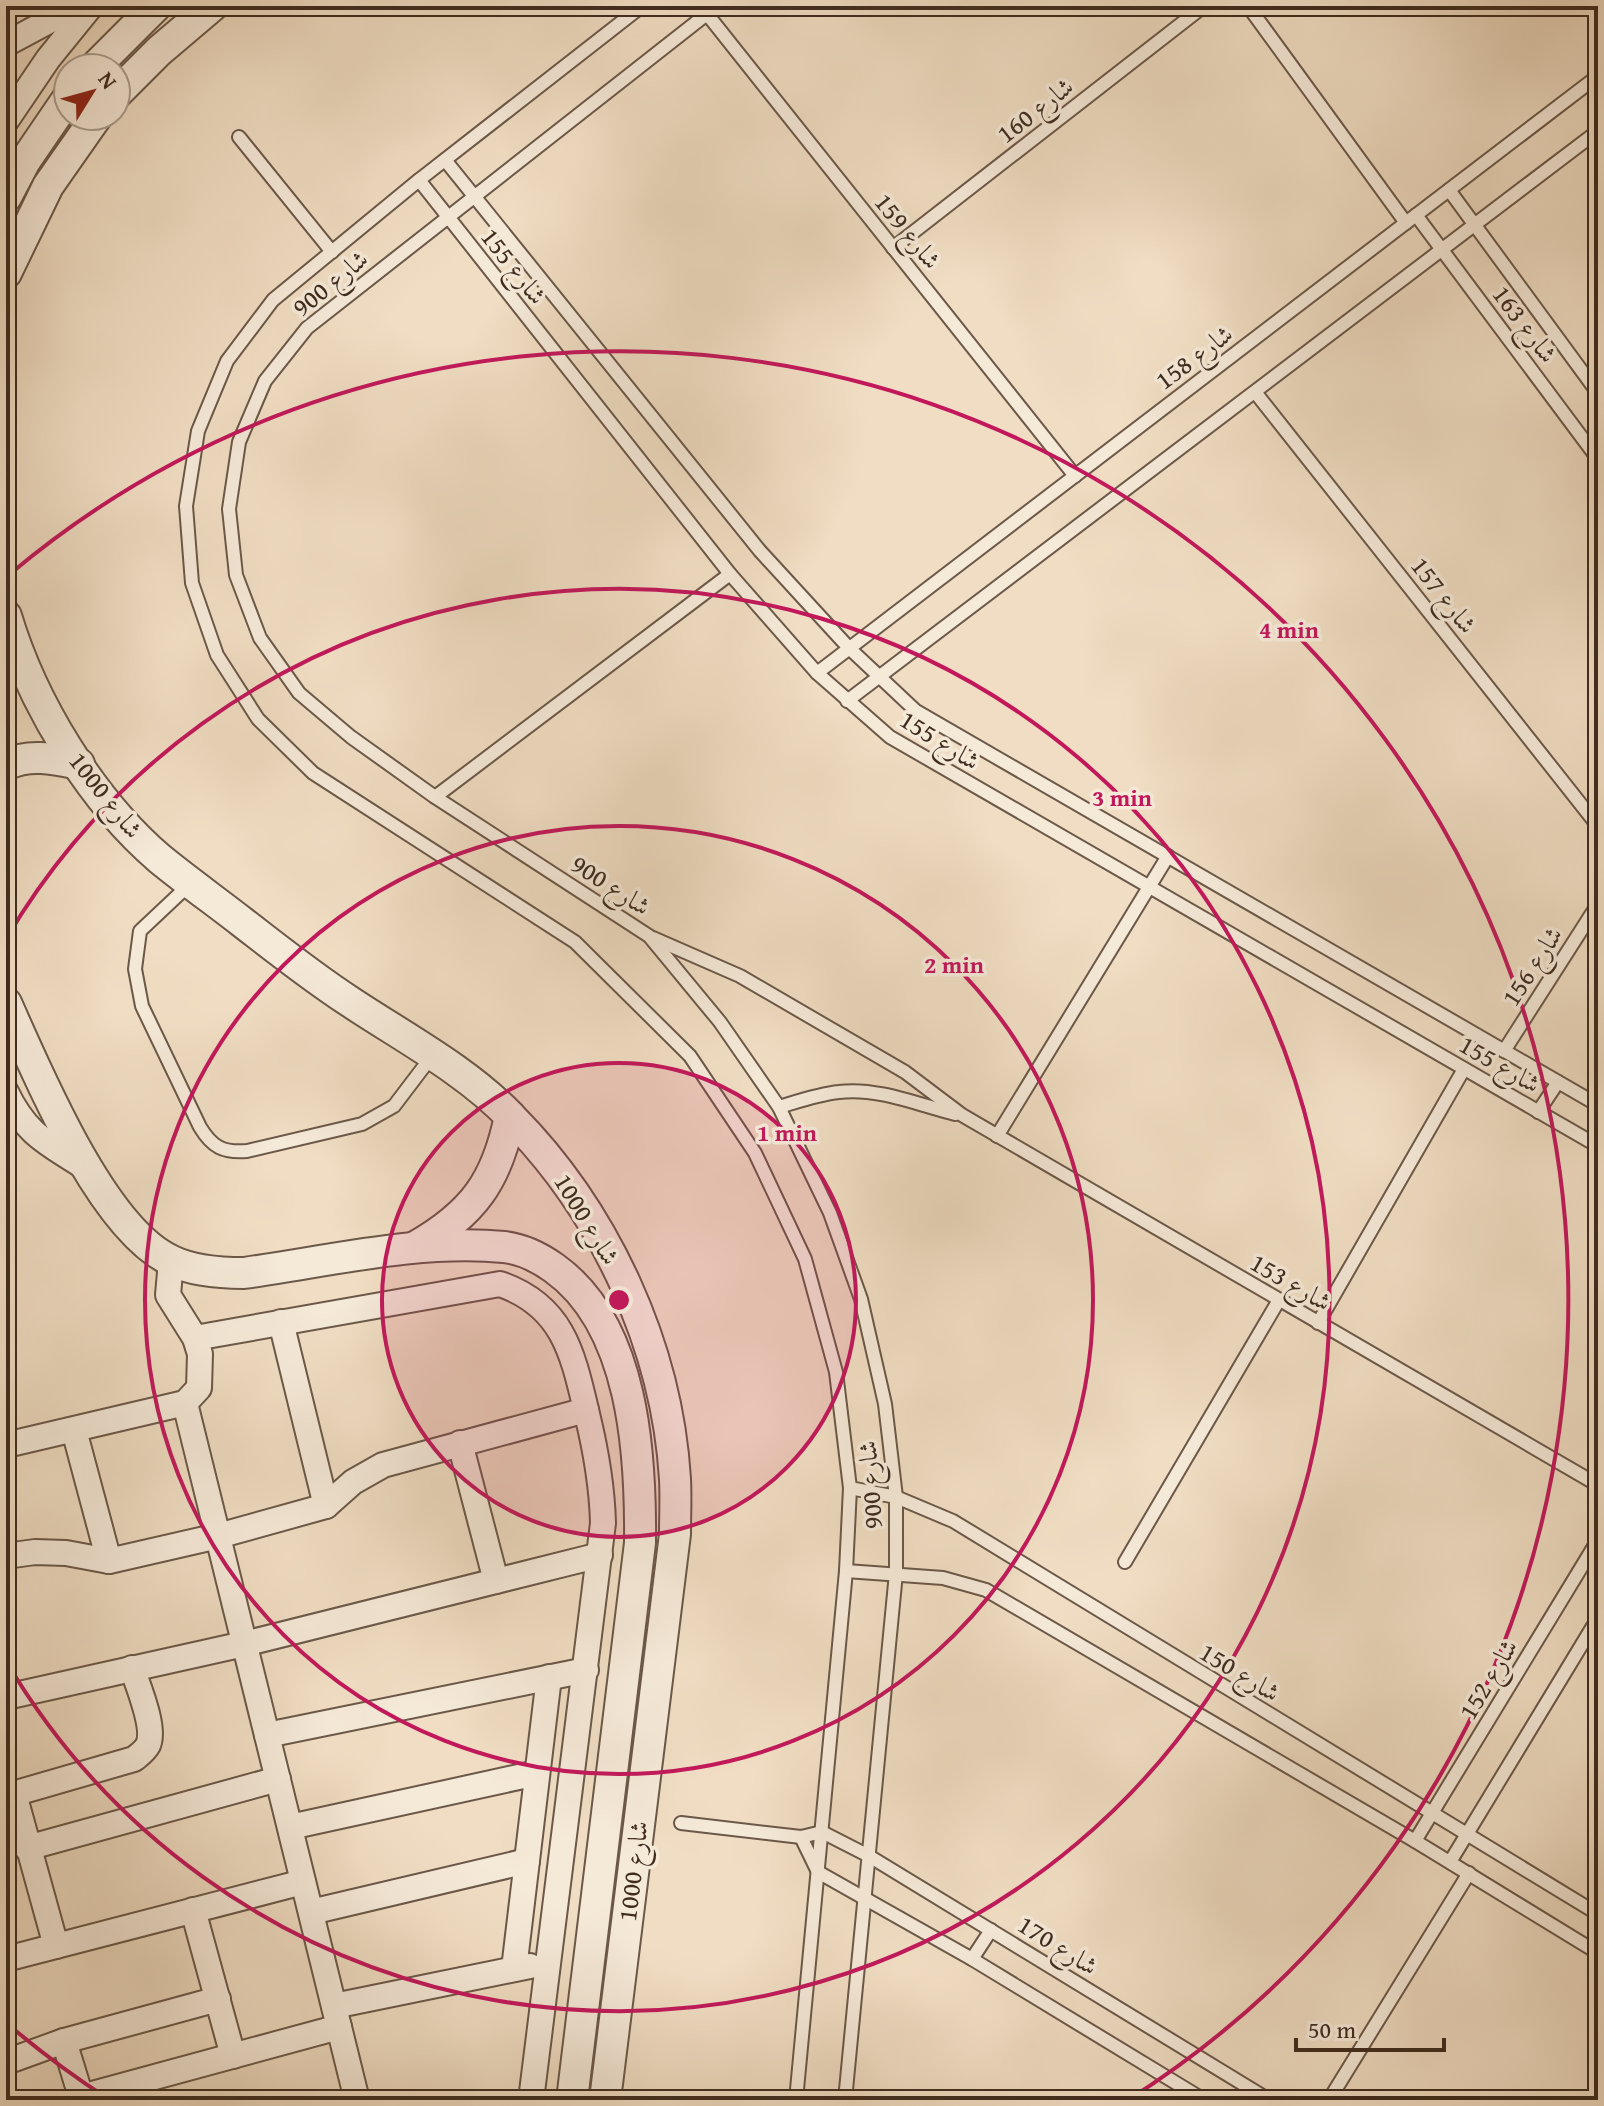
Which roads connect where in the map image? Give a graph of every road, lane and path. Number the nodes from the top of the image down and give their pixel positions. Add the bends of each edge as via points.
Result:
1 (77, 6) edge
2 (91, 6) edge
3 (156, 6) edge
4 (212, 6) edge
5 (642, 6) edge
6 (1204, 6) edge
7 (1248, 6) edge
8 (712, 10) edge
9 (6, 44) edge
10 (110, 52) edge
11 (1598, 76) edge
12 (132, 78) edge
13 (6, 121) edge
14 (52, 121) edge
15 (1598, 131) edge
16 (86, 132) edge
17 (239, 137) dead end
18 (445, 160) junction
19 (419, 180) junction
20 (1449, 190) junction
21 (474, 196) junction
22 (6, 197) edge
23 (448, 217) junction
24 (1411, 219) junction
25 (1474, 225) junction
26 (893, 248) junction
27 (1442, 249) junction
28 (332, 252) junction
29 (6, 273) edge
30 (1255, 392) junction
31 (1598, 393) edge
32 (1598, 459) edge
33 (1075, 476) junction
34 (730, 574) junction
35 (6, 616) edge
36 (849, 648) junction
37 (25, 668) junction
38 (817, 673) junction
39 (879, 677) junction
40 (6, 692) edge
41 (847, 701) junction
42 (79, 764) junction
43 (6, 765) edge
44 (435, 797) junction
45 (1598, 826) edge
46 (1168, 856) junction
47 (191, 883) junction
48 (1148, 888) junction
49 (1598, 904) edge
50 (649, 936) junction
51 (6, 1003) edge
52 (1504, 1051) junction
53 (432, 1056) junction
54 (1464, 1069) junction
55 (1558, 1082) junction
56 (6, 1092) edge
57 (1598, 1105) edge
58 (779, 1107) junction
59 (1538, 1112) junction
60 (962, 1115) junction
61 (510, 1116) junction
62 (997, 1136) junction
63 (1598, 1146) edge
64 (87, 1169) junction
65 (415, 1247) junction
66 (171, 1261) junction
67 (1279, 1300) junction
68 (281, 1322) junction
69 (1318, 1323) junction
70 (195, 1338) junction
71 (185, 1403) junction
72 (586, 1410) junction
73 (74, 1430) junction
74 (460, 1443) junction
75 (6, 1445) edge
76 (1598, 1485) edge
77 (850, 1488) junction
78 (896, 1497) junction
79 (326, 1506) junction
80 (218, 1536) junction
81 (1598, 1540) edge
82 (600, 1555) junction
83 (6, 1556) edge
84 (109, 1561) junction
85 (1125, 1562) dead end
86 (846, 1571) junction
87 (896, 1573) junction
88 (496, 1581) junction
89 (1598, 1618) edge
90 (244, 1644) junction
91 (132, 1668) junction
92 (586, 1670) junction
93 (549, 1677) junction
94 (6, 1697) edge
95 (267, 1735) junction
96 (537, 1773) junction
97 (278, 1779) junction
98 (10, 1795) edge
99 (1431, 1813) junction
100 (681, 1823) dead end
101 (290, 1827) junction
102 (822, 1832) junction
103 (1466, 1835) junction
104 (801, 1837) junction
105 (1415, 1841) junction
106 (27, 1848) junction
107 (869, 1856) junction
108 (527, 1861) junction
109 (1450, 1862) junction
110 (818, 1872) junction
111 (1469, 1873) junction
112 (303, 1882) junction
113 (864, 1898) junction
114 (193, 1910) junction
115 (311, 1912) junction
116 (1598, 1914) edge
117 (991, 1930) junction
118 (56, 1946) junction
119 (1598, 1953) edge
120 (6, 1959) edge
121 (972, 1959) junction
122 (548, 1962) junction
123 (514, 1969) junction
124 (218, 1999) junction
125 (337, 2017) junction
126 (64, 2041) junction
127 (233, 2056) junction
128 (6, 2062) edge
129 (81, 2098) edge
130 (357, 2100) edge
131 (531, 2100) edge
132 (572, 2100) edge
133 (605, 2100) edge
134 (796, 2100) edge
135 (845, 2100) edge
136 (1204, 2100) edge
137 (1269, 2100) edge
138 (1329, 2100) edge

1 - 9 street
2 - 13 street
3 - 10 street
4 - 12 street
5 - 18 lane, شارع 900
6 - 26 lane, شارع 160
7 - 24 lane, شارع 163
8 - 21 lane, شارع 900
8 - 26 lane, شارع 159
11 - 20 lane, شارع 158
14 - 22 street
15 - 25 lane
16 - 29 street via 48,186
17 - 28 lane
18 - 19 lane, شارع 900
18 - 21 lane, شارع 155
19 - 23 lane, شارع 155
19 - 28 lane, شارع 900
20 - 24 lane, شارع 158
20 - 25 lane, شارع 163
21 - 23 lane, شارع 900
21 - 36 lane, شارع 155 via 760,551
23 - 34 lane, شارع 155
23 - 44 lane, شارع 900 via 307,328 265,381 239,442 229,509 236,575 260,638 299,693
24 - 27 lane, شارع 163
24 - 33 lane, شارع 158
25 - 27 lane
25 - 31 lane, شارع 163
26 - 33 lane, شارع 159
27 - 30 lane
27 - 32 lane, شارع 163
28 - 77 lane, شارع 900 via 273,300 227,361 198,431 186,506 188,537 192,583 217,655 258,719 313,773 575,942 690,1056 755,1153 805,1259 836,1372
30 - 39 lane
30 - 45 lane, شارع 157
33 - 36 lane, شارع 158
34 - 38 lane, شارع 155
34 - 44 lane
35 - 37 street, شارع 1000
36 - 38 lane, شارع 158
36 - 39 lane, شارع 155
37 - 40 street
37 - 42 street, شارع 1000
38 - 41 lane, شارع 155
39 - 41 lane
39 - 46 lane, شارع 155 via 916,711
41 - 48 lane, شارع 155 via 890,737
42 - 43 street via 46,757
42 - 47 street, شارع 1000 via 123,822
44 - 50 lane, شارع 900
46 - 48 lane
46 - 52 lane, شارع 155
47 - 53 street, شارع 1000 via 323,984
47 - 53 lane via 140,931 135,969 142,1006 210,1144 227,1152 247,1151 362,1124 394,1106
48 - 54 lane, شارع 155
48 - 62 lane
49 - 52 lane, شارع 156
50 - 58 lane, شارع 900 via 720,1022
50 - 60 lane via 740,976 905,1072
51 - 64 street, شارع 1000
52 - 55 lane, شارع 155
53 - 61 street, شارع 1000
54 - 59 lane, شارع 155
54 - 69 lane
55 - 57 lane, شارع 155
55 - 59 lane
56 - 64 street via 30,1131
58 - 60 lane via 842,1091
58 - 78 lane, شارع 900 via 830,1213 861,1299 885,1404
59 - 63 lane, شارع 155
60 - 62 lane, شارع 153
61 - 65 street via 503,1149 470,1208
61 - 133 street, شارع 1000 via 555,1166 618,1269 659,1380 675,1480 675,1534
62 - 67 lane, شارع 153
64 - 66 street, شارع 1000 via 120,1216
65 - 66 street, شارع 1000 via 244,1273
65 - 132 street, شارع 1000 via 506,1247 533,1255 571,1280 604,1328 629,1406 640,1492 640,1543
66 - 70 street via 168,1295
67 - 69 lane, شارع 153
67 - 85 lane
68 - 70 street
68 - 72 street via 500,1284 536,1302 560,1329
68 - 79 street
69 - 76 lane, شارع 153
70 - 71 street via 199,1388
71 - 73 street
71 - 80 street
72 - 74 street
72 - 82 street via 602,1492
73 - 75 street
73 - 84 street
74 - 79 street via 383,1465
74 - 88 street
77 - 78 lane, شارع 150
77 - 86 lane, شارع 900
78 - 87 lane, شارع 900
78 - 99 lane, شارع 150 via 953,1521
79 - 80 street
80 - 84 street
80 - 90 street
81 - 99 lane, شارع 152
82 - 88 street
82 - 92 street
83 - 84 street via 66,1553
86 - 87 lane
86 - 102 lane, شارع 900
87 - 105 lane via 986,1590
87 - 107 lane, شارع 900
88 - 90 street
89 - 103 lane
90 - 91 street
90 - 95 street
91 - 94 street
91 - 98 street via 149,1722 147,1748 134,1759
92 - 93 street
92 - 122 street
93 - 95 street
93 - 96 street
95 - 97 street
96 - 101 street
96 - 108 street
97 - 101 street
97 - 106 street
98 - 106 street
99 - 103 lane, شارع 150
99 - 105 lane, شارع 152
100 - 104 lane
101 - 112 street
102 - 104 lane
102 - 107 lane, شارع 170
102 - 110 lane, شارع 900
103 - 109 lane
103 - 116 lane, شارع 150
104 - 110 lane
105 - 109 lane
106 - 118 street
107 - 113 lane, شارع 900
107 - 117 lane, شارع 170
108 - 115 street
108 - 123 street
109 - 111 lane
110 - 113 lane
110 - 134 lane, شارع 900
111 - 119 lane
111 - 138 lane
112 - 114 street
112 - 115 street
113 - 121 lane
113 - 135 lane, شارع 900
114 - 118 street
114 - 124 street
115 - 125 street
117 - 121 lane
117 - 137 lane, شارع 170
118 - 120 street
121 - 136 lane
122 - 123 street
122 - 131 street
123 - 125 street
124 - 126 street
124 - 127 street
125 - 127 street
125 - 130 street
126 - 128 street
126 - 129 street
127 - 129 street

